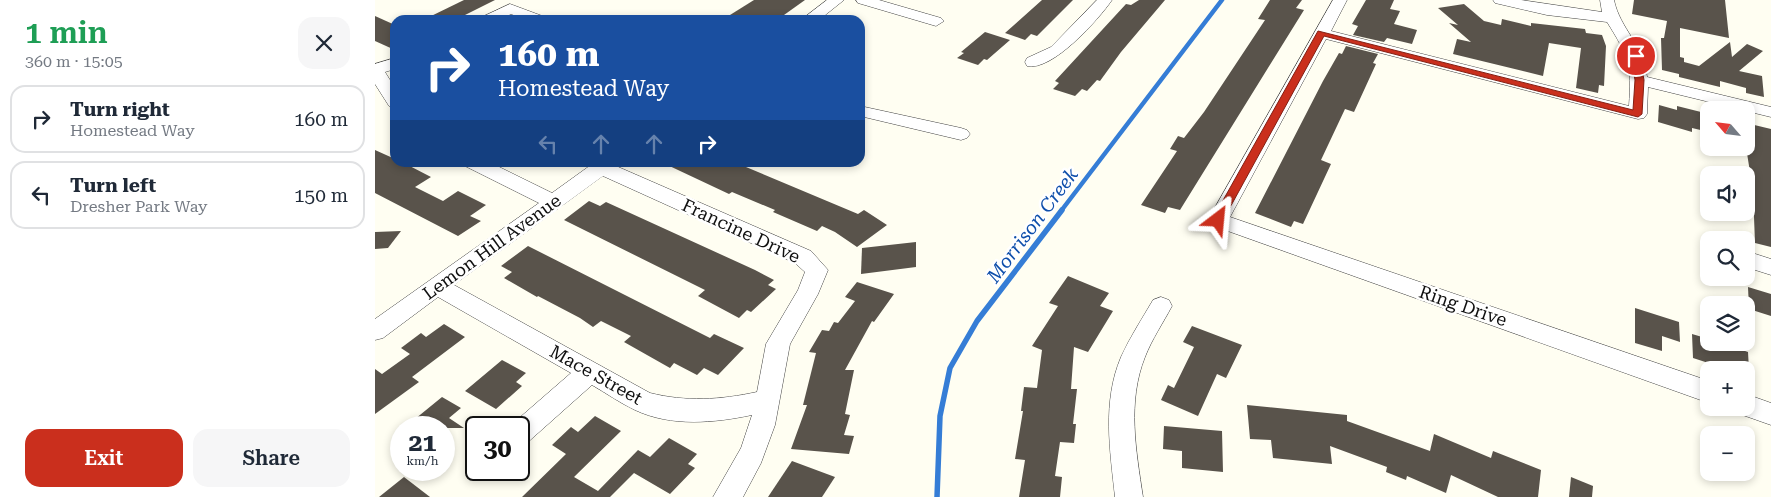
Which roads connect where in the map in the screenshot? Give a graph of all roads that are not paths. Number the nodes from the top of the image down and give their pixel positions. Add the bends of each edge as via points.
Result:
1 (837, 0) edge
2 (863, 0) edge
3 (1105, 0) edge
4 (1340, 0) edge
5 (1500, 0) edge
6 (1607, 0) edge
7 (497, 15) edge
8 (526, 15) edge
9 (816, 15) edge
10 (1612, 18) junction
11 (936, 21) dead end
12 (1321, 33) junction
13 (1033, 62) dead end
14 (390, 65) edge
15 (375, 70) edge
16 (1639, 80) junction
17 (390, 94) edge
18 (1771, 112) edge
19 (865, 113) edge
20 (961, 134) dead end
21 (482, 167) edge
22 (602, 167) edge
23 (609, 167) edge
24 (554, 202) junction
25 (1755, 262) edge
26 (1771, 267) edge
27 (437, 286) junction
28 (1161, 306) dead end
29 (375, 331) edge
30 (589, 372) junction
31 (1700, 389) edge
32 (768, 401) junction
33 (1755, 408) edge
34 (1771, 414) edge
35 (530, 424) edge
36 (727, 497) edge
37 (1129, 497) edge

1 - 9 street
2 - 11 street
3 - 13 street via 1057,50
4 - 12 street
5 - 10 street
6 - 10 street
7 - 8 street via 510,9
10 - 16 street via 1636,56
12 - 16 street via 1638,114
12 - 31 street, Ring Drive via 1218,220
14 - 15 street
15 - 17 street
16 - 18 street
19 - 20 street
21 - 24 street
22 - 24 street, Lemon Hill Avenue
23 - 32 street, Francine Drive via 803,257 817,270 807,295 779,341 772,363
24 - 27 street, Lemon Hill Avenue
25 - 26 street
27 - 29 street, Lemon Hill Avenue
27 - 30 street, Mace Street
28 - 37 street via 1137,348 1123,395 1121,425
30 - 32 street, Mace Street via 644,402 672,410 703,412
30 - 35 street
32 - 36 street, Francine Drive via 760,433 745,468
33 - 34 street

